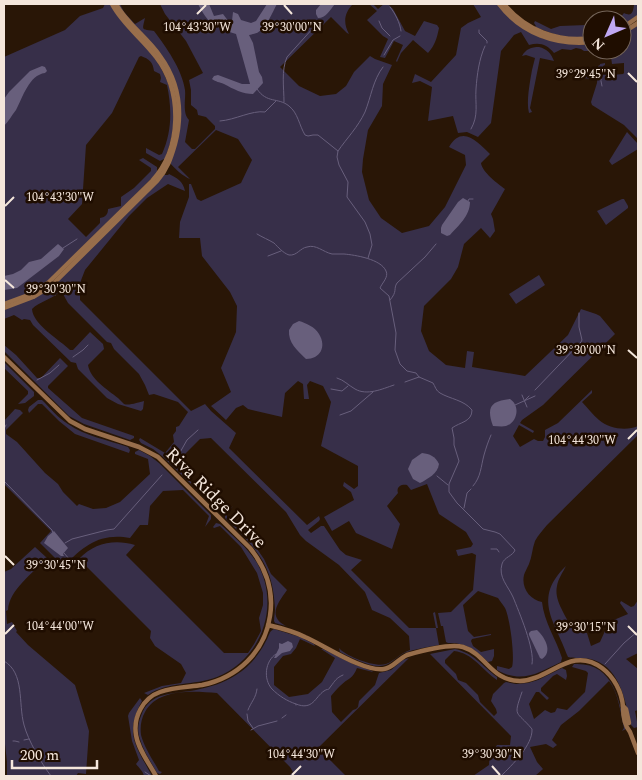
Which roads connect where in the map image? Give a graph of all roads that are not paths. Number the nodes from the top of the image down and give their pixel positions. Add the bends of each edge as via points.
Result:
1 (112, 4) edge
2 (116, 4) edge
3 (499, 4) edge
4 (504, 4) edge
5 (582, 40) edge
6 (582, 42) edge
7 (4, 304) edge
8 (4, 308) edge
9 (4, 357) edge
10 (268, 624) junction
11 (638, 753) edge
12 (156, 776) edge

1 - 7 street via 122,21 156,57 170,82 176,117 168,155 152,181 49,282 31,294
2 - 8 street via 127,21 160,56 174,83 179,120 170,160 157,181 56,281 33,297
3 - 6 street via 514,20 538,35 563,42
4 - 5 street via 520,20 542,32
9 - 10 street, Riva Ridge Drive via 70,422 139,446 155,455 249,547 268,583 271,605
10 - 11 street via 300,634 352,661 377,669 388,668 409,655 451,646 471,651 495,673 516,681 531,679 570,662 589,661 613,679
10 - 12 street, Riva Ridge Drive via 256,652 232,673 210,683 162,691 143,704 136,719 136,734

